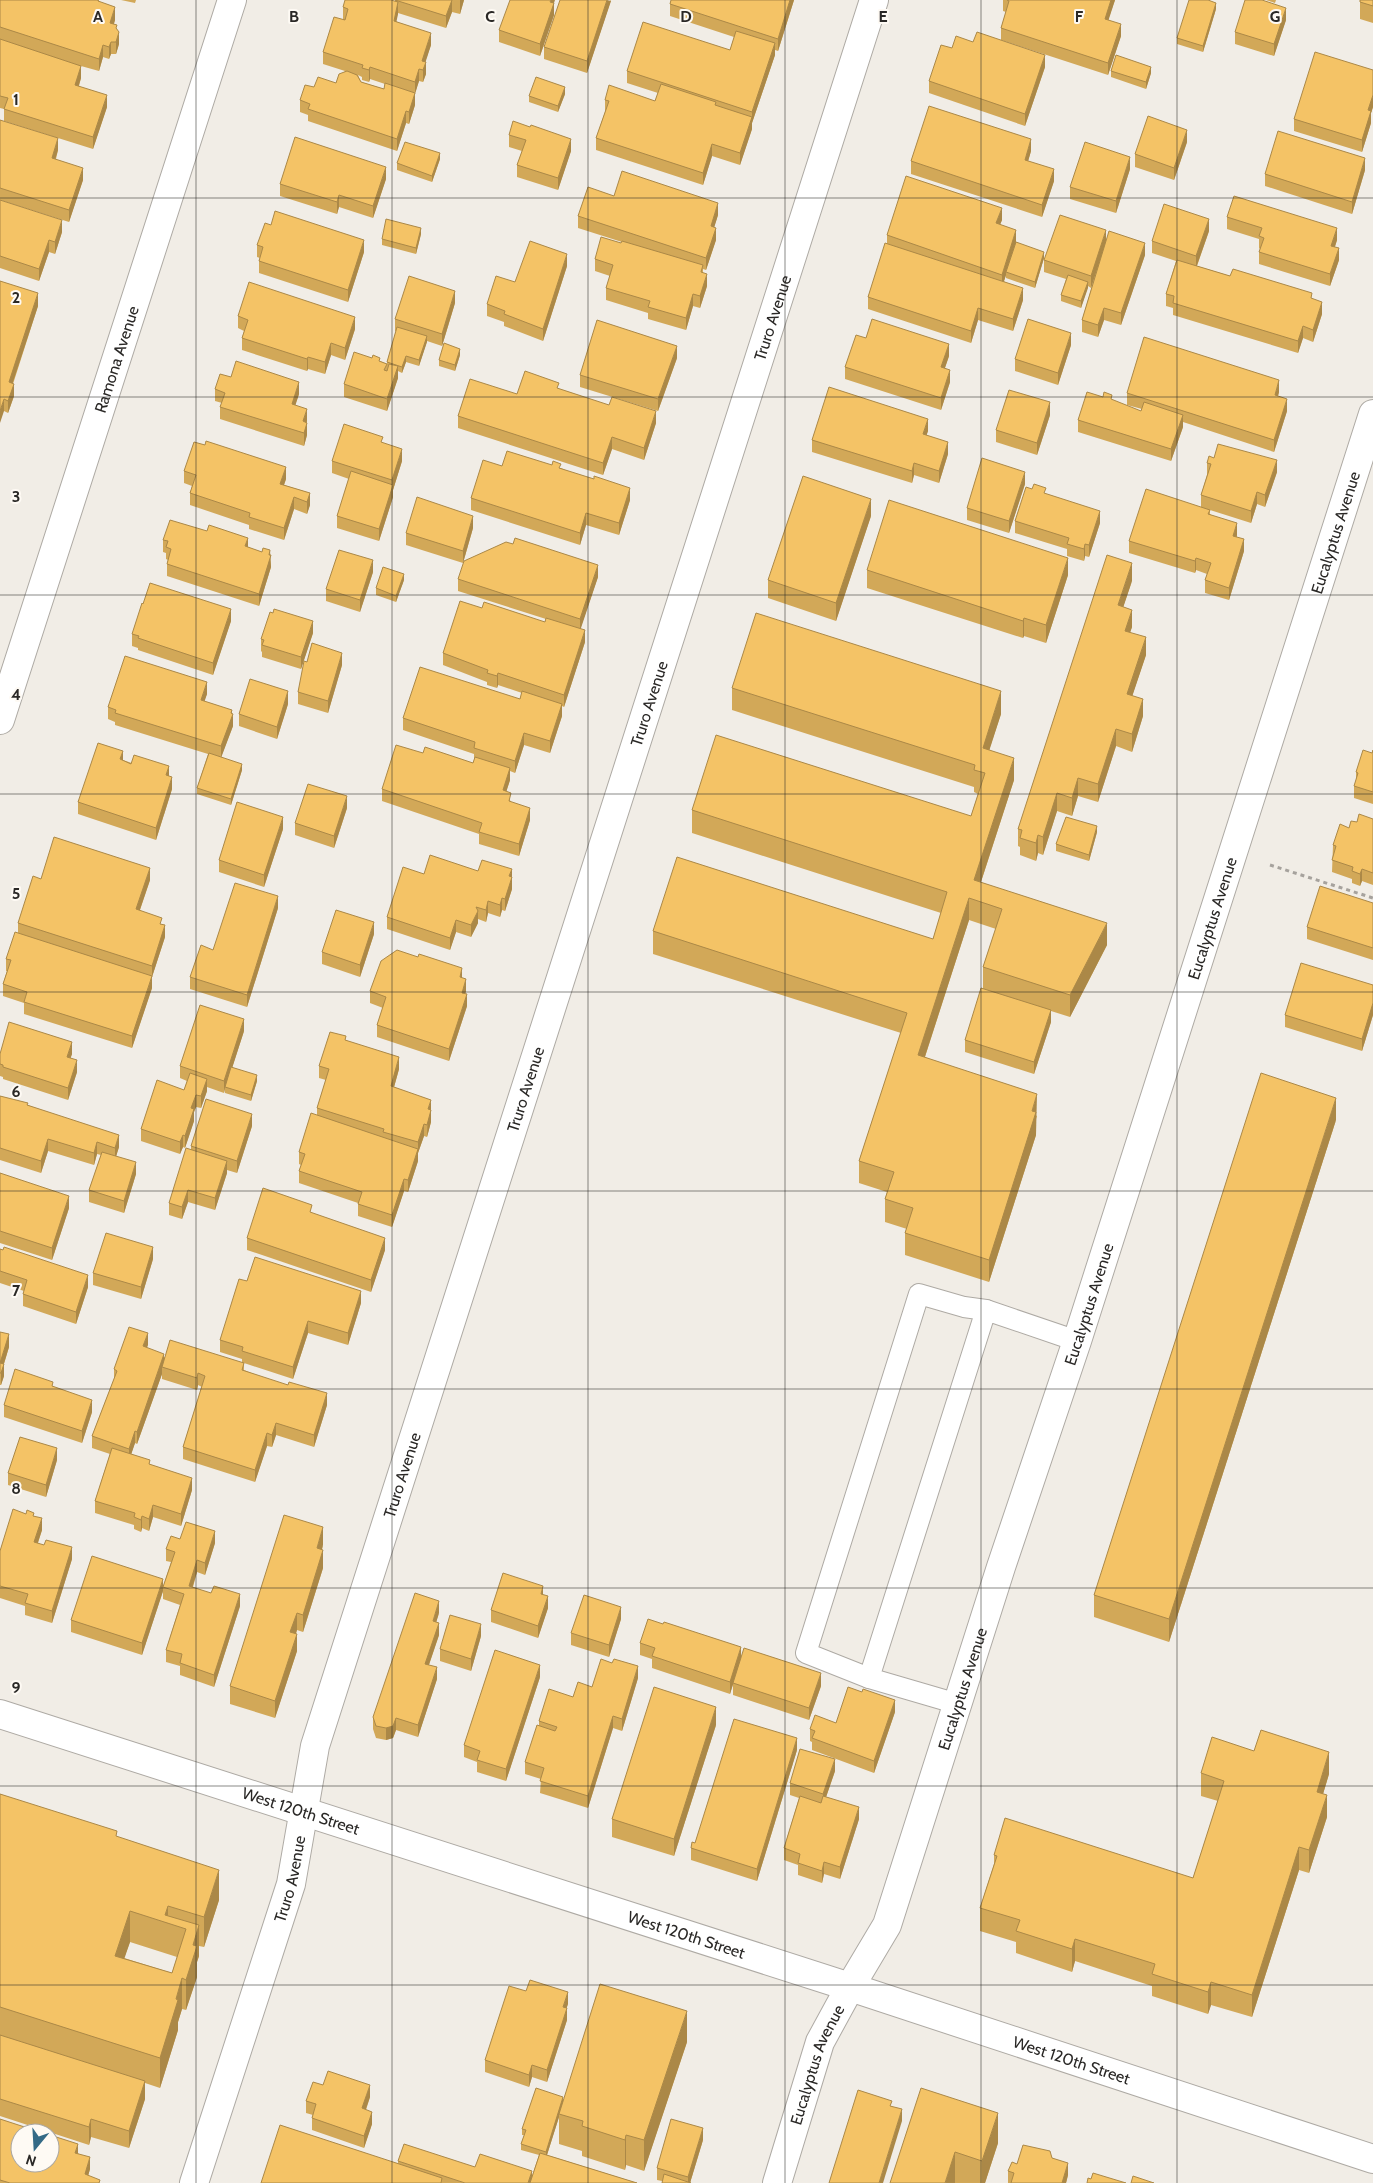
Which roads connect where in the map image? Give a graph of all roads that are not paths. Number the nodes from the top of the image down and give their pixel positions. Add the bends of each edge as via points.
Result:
1 (232, 0) edge
2 (874, 0) edge
3 (1373, 414) edge
4 (0, 720) edge
5 (986, 1310) junction
6 (1077, 1340) junction
7 (869, 1678) junction
8 (958, 1704) junction
9 (0, 1714) edge
10 (303, 1811) junction
11 (850, 1987) junction
12 (1373, 2159) edge
13 (194, 2183) edge
14 (777, 2183) edge

1 - 4 street, Ramona Avenue
2 - 10 street, Truro Avenue via 315,1746
3 - 6 street, Eucalyptus Avenue
5 - 6 lane
5 - 7 lane
5 - 7 lane via 919,1294 806,1653
6 - 8 street, Eucalyptus Avenue via 1000,1567
7 - 8 lane
8 - 11 street, Eucalyptus Avenue via 887,1925
9 - 10 street, West 120th Street
10 - 11 street, West 120th Street
10 - 13 street, Truro Avenue via 290,1884
11 - 12 street, West 120th Street
11 - 14 street, Eucalyptus Avenue via 820,2042

